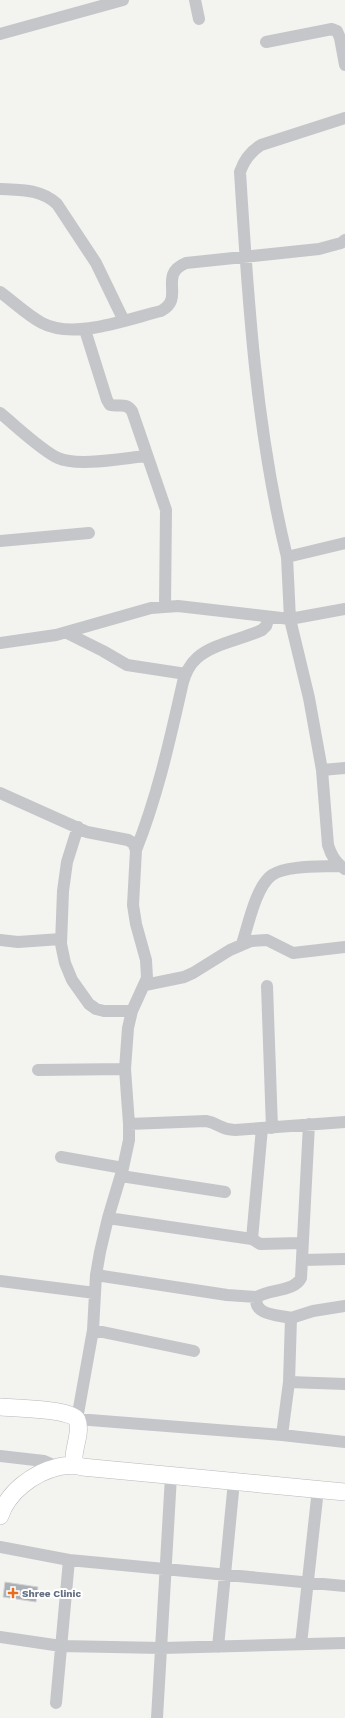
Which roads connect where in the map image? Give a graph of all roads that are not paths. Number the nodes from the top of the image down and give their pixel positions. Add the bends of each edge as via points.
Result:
1 (123, 0) edge
2 (195, 0) edge
3 (199, 19) dead end
4 (0, 34) edge
5 (266, 42) dead end
6 (345, 65) edge
7 (345, 118) edge
8 (0, 189) edge
9 (345, 240) edge
10 (245, 255) junction
11 (0, 292) edge
12 (124, 321) junction
13 (85, 330) junction
14 (0, 413) edge
15 (146, 456) junction
16 (89, 533) dead end
17 (0, 541) edge
18 (345, 543) edge
19 (287, 557) junction
20 (165, 606) junction
21 (345, 609) edge
22 (269, 617) junction
23 (290, 619) junction
24 (67, 633) junction
25 (0, 643) edge
26 (186, 674) junction
27 (345, 768) edge
28 (322, 770) junction
29 (0, 793) edge
30 (78, 827) junction
31 (136, 850) junction
32 (342, 867) edge
33 (62, 938) junction
34 (0, 940) edge
35 (242, 944) junction
36 (345, 947) edge
37 (145, 985) junction
38 (267, 986) dead end
39 (132, 1011) junction
40 (125, 1069) junction
41 (38, 1070) dead end
42 (345, 1122) edge
43 (129, 1124) junction
44 (309, 1124) junction
45 (267, 1128) junction
46 (61, 1157) dead end
47 (122, 1172) junction
48 (225, 1192) dead end
49 (108, 1218) junction
50 (252, 1239) junction
51 (302, 1243) junction
52 (345, 1259) edge
53 (302, 1260) junction
54 (96, 1275) junction
55 (0, 1281) edge
56 (95, 1293) junction
57 (257, 1297) junction
58 (345, 1306) edge
59 (291, 1318) junction
60 (93, 1330) junction
61 (194, 1351) dead end
62 (289, 1382) junction
63 (345, 1384) edge
64 (0, 1407) edge
65 (77, 1419) junction
66 (282, 1435) junction
67 (345, 1442) edge
68 (0, 1456) edge
69 (77, 1465) junction
70 (58, 1466) junction
71 (171, 1476) junction
72 (234, 1481) junction
73 (318, 1489) junction
74 (345, 1492) edge
75 (0, 1516) edge
76 (0, 1547) edge
77 (69, 1560) junction
78 (165, 1568) junction
79 (225, 1574) junction
80 (307, 1582) junction
81 (345, 1586) edge
82 (0, 1637) edge
83 (345, 1642) edge
84 (301, 1644) junction
85 (61, 1646) junction
86 (218, 1647) junction
87 (162, 1648) junction
88 (56, 1703) dead end
89 (157, 1718) edge

1 - 4 street
2 - 3 street
5 - 6 street via 332,28 337,31 340,38
7 - 10 street via 270,141 255,149 243,162 240,172
8 - 12 street via 40,192 57,204 96,263
9 - 10 street via 319,249
10 - 12 street via 179,265 172,278 172,300 169,307
10 - 19 street via 264,442
11 - 13 street via 41,323 54,328
12 - 13 street
13 - 15 street via 107,400 110,405 129,406
14 - 15 street via 57,458 80,462
15 - 20 street via 166,510
16 - 17 street
18 - 19 street
19 - 23 street
20 - 22 street
20 - 24 street
21 - 23 street
22 - 23 street
22 - 26 street via 262,630 218,646 197,658
23 - 28 street via 309,698
24 - 25 street
24 - 26 street via 127,665
26 - 31 street via 150,817
27 - 28 street
28 - 32 street via 328,845 332,856
29 - 30 street
30 - 31 street via 128,840 133,843
30 - 33 street via 65,874
31 - 37 street via 133,905 146,960
32 - 35 street via 287,869 266,880 260,890
33 - 34 street via 18,942
33 - 39 street via 65,963 72,980 89,1004 104,1011
35 - 36 street via 267,940 293,953
35 - 37 street via 184,977
37 - 39 street
38 - 45 street
39 - 40 street
40 - 41 street
40 - 43 street
42 - 44 street
43 - 45 street via 206,1121 226,1130
43 - 47 street via 129,1140
44 - 45 street
44 - 51 street
45 - 50 street
46 - 47 street
47 - 48 street
47 - 49 street
49 - 50 street
49 - 54 street
50 - 51 street via 260,1244
51 - 53 street
52 - 53 street
53 - 57 street via 301,1278 298,1283
54 - 56 street
54 - 57 street via 226,1295
55 - 56 street
56 - 60 street
57 - 59 street via 257,1308
58 - 59 street via 313,1311
59 - 62 street
60 - 61 street
60 - 65 street
62 - 63 street
62 - 66 street
64 - 65 main road via 53,1412 72,1415
65 - 66 street
65 - 69 main road via 78,1432 74,1455
66 - 67 street
68 - 70 street via 44,1461
69 - 70 main road
69 - 71 main road
70 - 75 main road via 38,1474 13,1493
71 - 72 main road
71 - 78 street
72 - 73 main road
72 - 79 street
73 - 74 main road
73 - 80 street
76 - 77 street
77 - 78 street
77 - 85 street
78 - 79 street
78 - 87 street
79 - 80 street
79 - 86 street
80 - 81 street
80 - 84 street
82 - 85 street
83 - 84 street
84 - 86 street
85 - 87 street
85 - 88 street
86 - 87 street
87 - 89 street

